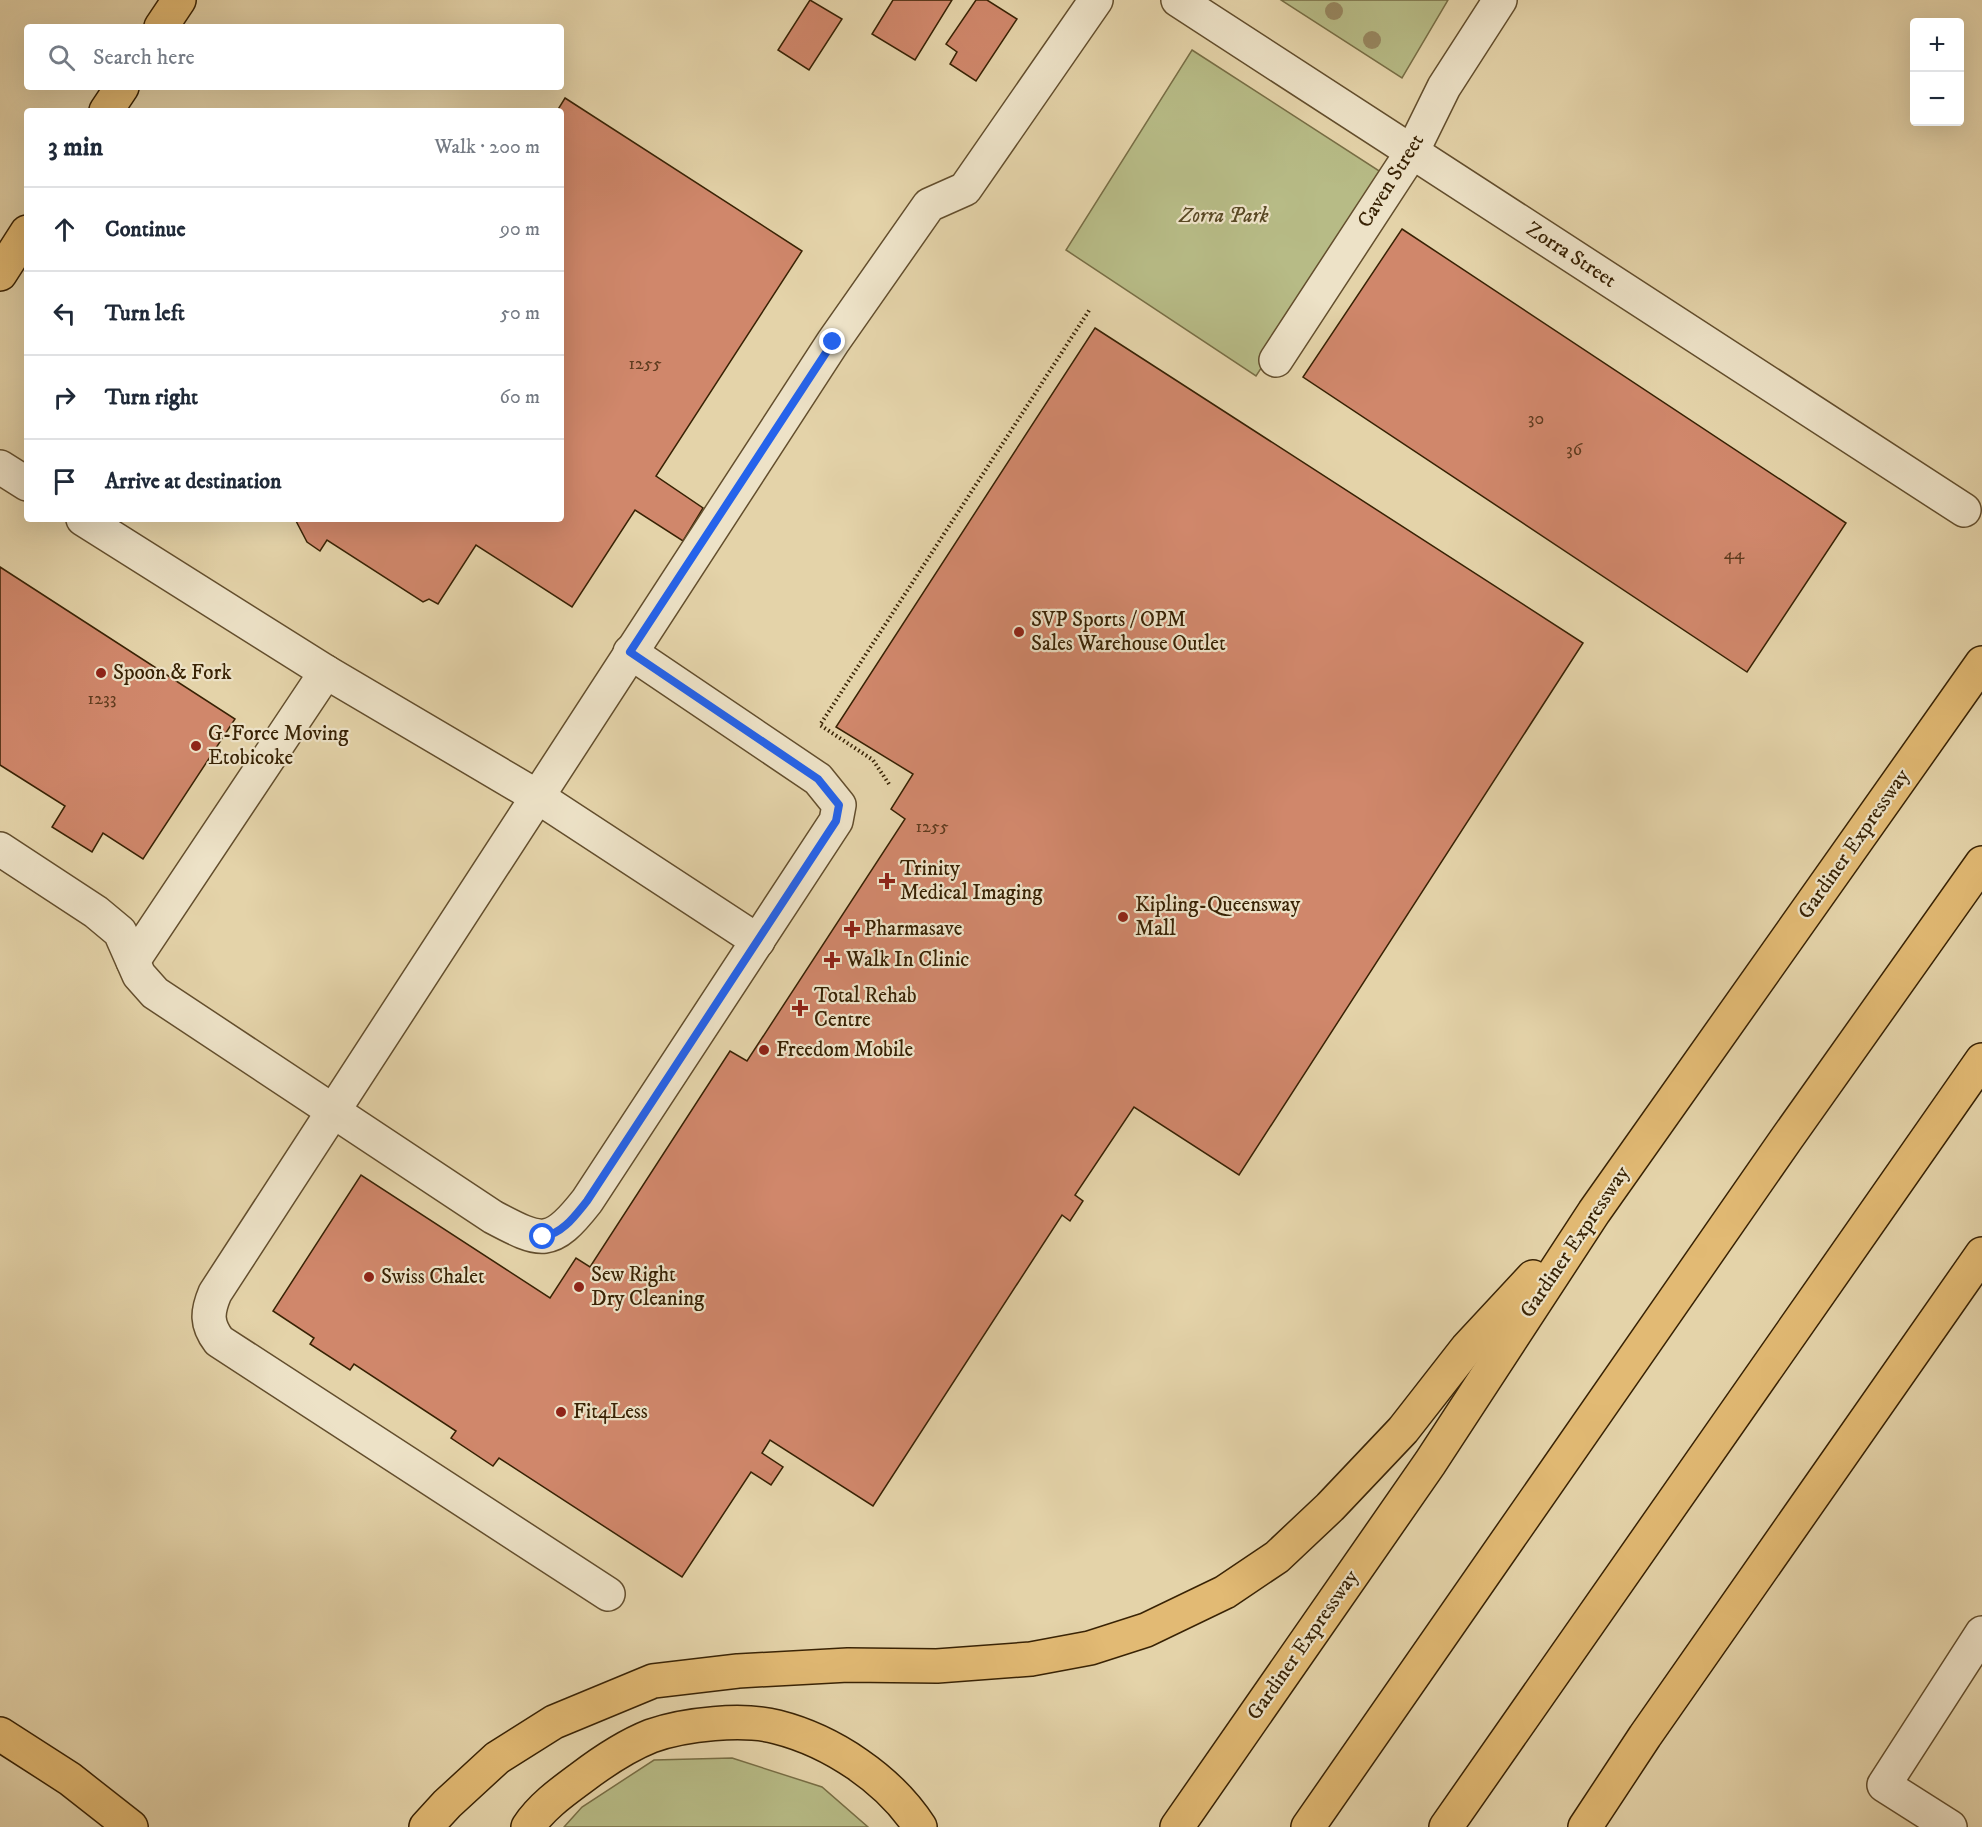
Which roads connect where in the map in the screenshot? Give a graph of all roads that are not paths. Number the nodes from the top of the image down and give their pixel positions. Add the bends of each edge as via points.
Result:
1 (179, 0) edge
2 (1096, 0) edge
3 (1178, 0) edge
4 (1500, 0) edge
5 (163, 24) edge
6 (120, 90) edge
7 (108, 108) edge
8 (1412, 152) junction
9 (24, 237) edge
10 (0, 274) edge
11 (1276, 360) dead end
12 (0, 466) edge
13 (24, 482) edge
14 (1964, 510) dead end
15 (88, 522) edge
16 (630, 652) junction
17 (1982, 663) edge
18 (326, 672) junction
19 (538, 797) junction
20 (0, 849) edge
21 (1982, 863) edge
22 (758, 940) junction
23 (133, 961) junction
24 (1982, 1060) edge
25 (333, 1111) junction
26 (1594, 1212) junction
27 (1982, 1254) edge
28 (608, 1594) dead end
29 (1982, 1633) edge
30 (0, 1734) edge
31 (131, 1827) edge
32 (426, 1827) edge
33 (528, 1827) edge
34 (920, 1827) edge
35 (1176, 1827) edge
36 (1308, 1827) edge
37 (1446, 1827) edge
38 (1585, 1827) edge
39 (1950, 1827) edge

1 - 5 main road
2 - 16 street via 965,189 929,205 833,342
3 - 8 street, Zorra Street
4 - 8 street, Caven Street via 1444,87
6 - 7 main road
8 - 11 street, Caven Street
8 - 14 street, Zorra Street
9 - 10 main road
12 - 13 street
15 - 18 street
16 - 19 street
16 - 22 street via 818,779 839,805 836,821
17 - 26 main road, Gardiner Expressway
18 - 19 street
18 - 23 street
19 - 22 street
19 - 25 street
20 - 23 street via 120,932
21 - 36 main road
22 - 25 street via 587,1201 572,1221 554,1235 534,1236 493,1217
23 - 25 street via 155,993
24 - 37 main road
25 - 28 street via 215,1293 207,1311 212,1332
26 - 32 main road via 1467,1348 1403,1430 1330,1507 1277,1557 1225,1592 1146,1630 1090,1648 1031,1659 937,1666 848,1665 738,1671 653,1681 554,1722 496,1758
26 - 35 main road, Gardiner Expressway via 1430,1462
27 - 38 main road
29 - 39 street via 1884,1785
30 - 31 main road via 70,1779
33 - 34 main road via 562,1793 606,1760 652,1736 718,1723 776,1726 812,1739 850,1759 885,1787

